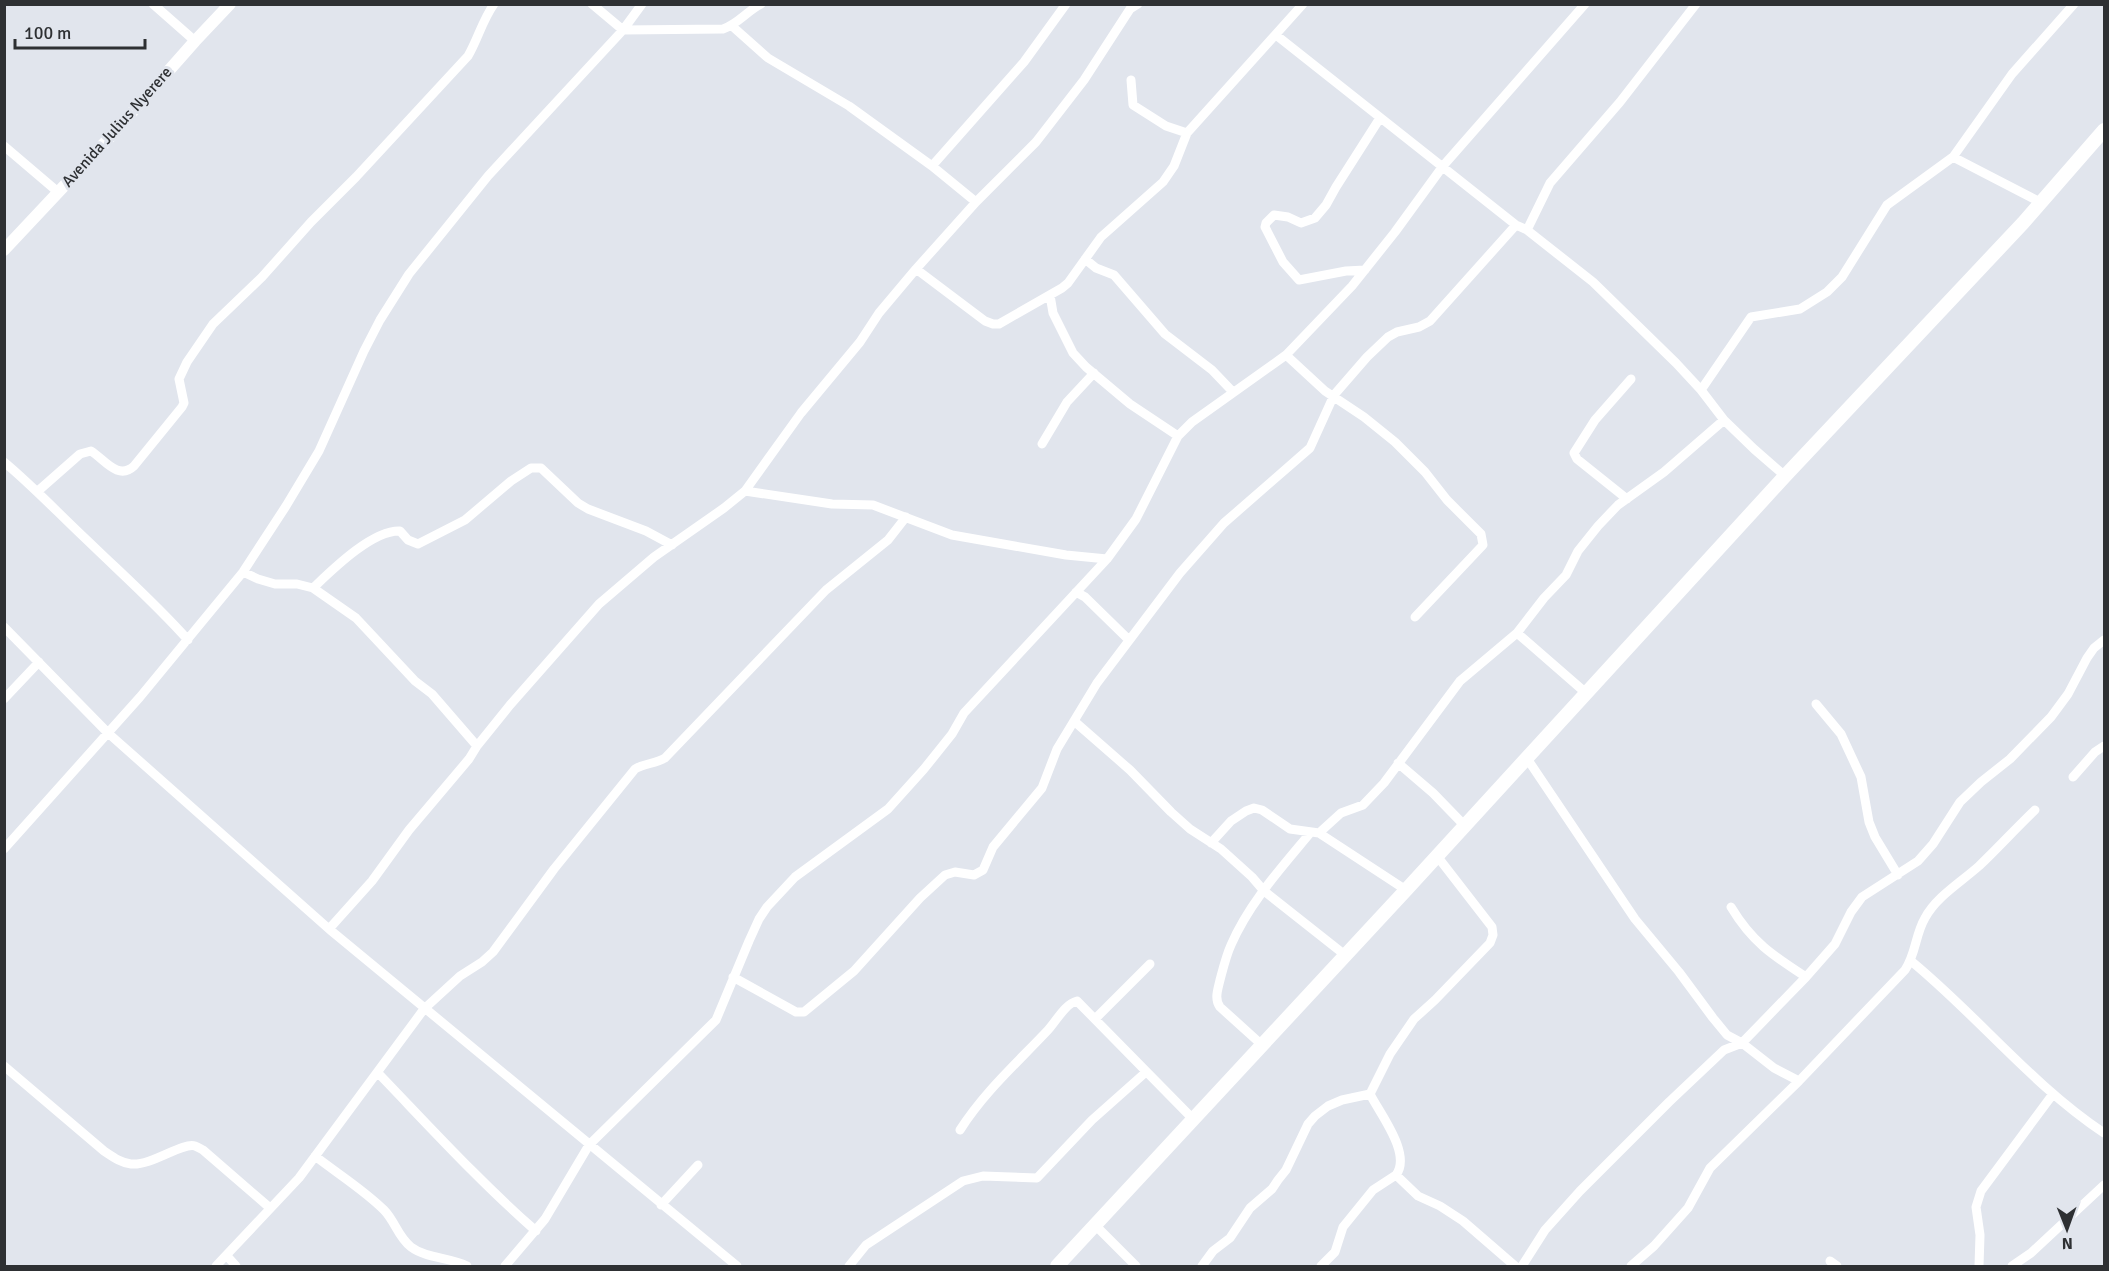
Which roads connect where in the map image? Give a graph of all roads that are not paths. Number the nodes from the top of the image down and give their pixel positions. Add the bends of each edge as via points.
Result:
1 (153, 4) edge
2 (230, 4) edge
3 (494, 4) edge
4 (592, 4) edge
5 (642, 4) edge
6 (761, 4) edge
7 (1066, 4) edge
8 (1138, 4) edge
9 (1303, 4) edge
10 (1585, 4) edge
11 (1696, 4) edge
12 (2074, 4) edge
13 (732, 26) junction
14 (624, 30) junction
15 (1276, 35) junction
16 (195, 41) junction
17 (1131, 80) dead end
18 (1380, 118) junction
19 (2104, 130) edge
20 (1187, 133) junction
21 (4, 146) edge
22 (1953, 158) junction
23 (932, 166) junction
24 (1443, 166) junction
25 (58, 192) junction
26 (976, 202) junction
27 (2040, 202) junction
28 (1516, 225) junction
29 (1527, 230) junction
30 (4, 250) edge
31 (1085, 259) junction
32 (916, 269) junction
33 (1365, 270) junction
34 (1050, 295) junction
35 (1286, 355) junction
36 (1094, 373) junction
37 (1632, 379) dead end
38 (1701, 390) junction
39 (1233, 392) junction
40 (1334, 395) junction
41 (1724, 420) junction
42 (1178, 436) junction
43 (1042, 444) dead end
44 (4, 462) edge
45 (1785, 476) junction
46 (38, 491) junction
47 (745, 491) junction
48 (1627, 499) junction
49 (906, 517) junction
50 (672, 545) junction
51 (1107, 559) junction
52 (243, 572) junction
53 (313, 588) junction
54 (1076, 592) junction
55 (1416, 617) dead end
56 (4, 627) edge
57 (1518, 633) junction
58 (188, 639) junction
59 (1129, 640) junction
60 (2104, 640) edge
61 (39, 662) junction
62 (1586, 693) junction
63 (4, 699) edge
64 (1816, 704) dead end
65 (1074, 721) junction
66 (108, 733) junction
67 (477, 746) junction
68 (2104, 746) edge
69 (1526, 757) junction
70 (1398, 763) junction
71 (2073, 777) dead end
72 (2035, 810) dead end
73 (1464, 825) junction
74 (1315, 833) junction
75 (1211, 843) junction
76 (4, 849) edge
77 (1437, 856) junction
78 (1898, 875) junction
79 (1406, 890) junction
80 (1264, 891) junction
81 (1731, 907) dead end
82 (329, 929) junction
83 (1346, 955) junction
84 (1911, 961) junction
85 (1150, 964) dead end
86 (733, 977) junction
87 (1806, 977) junction
88 (424, 1009) junction
89 (1095, 1019) junction
90 (1742, 1043) junction
91 (1262, 1045) junction
92 (4, 1066) edge
93 (1146, 1072) junction
94 (378, 1074) junction
95 (1799, 1081) junction
96 (1370, 1094) junction
97 (2053, 1094) junction
98 (1193, 1119) junction
99 (960, 1130) dead end
100 (2104, 1133) edge
101 (589, 1145) junction
102 (315, 1156) junction
103 (699, 1165) dead end
104 (1396, 1175) junction
105 (2104, 1185) edge
106 (661, 1205) junction
107 (270, 1208) junction
108 (1095, 1225) junction
109 (536, 1231) junction
110 (227, 1256) junction
111 (216, 1266) edge
112 (236, 1266) edge
113 (467, 1266) edge
114 (505, 1266) edge
115 (736, 1266) edge
116 (849, 1266) edge
117 (1057, 1266) edge
118 (1136, 1266) edge
119 (1202, 1266) edge
120 (1321, 1266) edge
121 (1515, 1266) edge
122 (1522, 1266) edge
123 (1631, 1266) edge
124 (1979, 1266) edge
125 (2012, 1266) edge

1 - 16 street
2 - 16 street, Avenida Julius Nyerere
3 - 46 street via 468,56 277,262 213,324 179,379 182,407 134,466 117,471 91,451 86,452
4 - 14 street
5 - 14 street
6 - 13 street
7 - 23 street via 1024,62
8 - 26 street via 1130,9 1084,80 1036,142
9 - 15 street
10 - 24 street
11 - 29 street via 1620,102 1550,183
12 - 22 street via 2012,74
13 - 14 street via 712,30
13 - 23 street via 768,57 849,106
14 - 52 street via 488,176 409,274 364,351 319,451
15 - 18 street
15 - 20 street
16 - 25 street, Avenida Julius Nyerere
17 - 20 street via 1133,105 1166,126
18 - 24 street
18 - 33 street via 1315,219 1300,223 1276,214 1265,227 1283,262 1299,280
19 - 27 main road
20 - 31 street via 1167,178 1101,237
21 - 25 street
22 - 27 street
22 - 38 street via 1887,205 1842,277 1827,292 1800,309 1751,317
23 - 26 street
24 - 28 street
24 - 33 street
25 - 30 street, Avenida Julius Nyerere
26 - 32 street
27 - 45 main road
28 - 29 street
28 - 40 street via 1436,316 1419,327 1388,337
29 - 38 street via 1593,282
31 - 34 street via 1068,283
31 - 39 street via 1114,275 1165,333
32 - 34 street via 993,324
32 - 47 street via 801,413
33 - 35 street
34 - 36 street via 1053,313 1073,353
35 - 39 street
35 - 40 street
36 - 42 street via 1130,404
36 - 43 street via 1067,402
37 - 48 street via 1595,420 1574,453
38 - 41 street
39 - 42 street
40 - 55 street via 1425,472 1483,539 1478,551
40 - 59 street via 1310,448 1224,523
41 - 45 street
41 - 48 street
42 - 51 street via 1136,519
44 - 46 street
45 - 62 main road
46 - 58 street
47 - 49 street via 832,504 873,505
47 - 50 street
48 - 57 street via 1591,534 1566,575
49 - 51 street via 952,535
49 - 88 street via 888,540 826,591 665,758 635,769 493,952
50 - 53 street via 588,509 541,468 531,468 448,530 418,544 400,531 386,533 349,555
50 - 67 street via 598,604
51 - 54 street
52 - 53 street via 275,584
52 - 58 street
53 - 67 street via 356,618 432,694
54 - 59 street
54 - 86 street via 964,713 952,734 888,809 795,877 767,907
56 - 61 street
57 - 62 street
57 - 70 street via 1460,681
58 - 66 street
59 - 65 street
60 - 78 street via 2087,658 2051,717 1960,802 1926,852
61 - 63 street
61 - 66 street
62 - 69 main road
64 - 78 street via 1841,734 1861,777 1875,837
65 - 75 street via 1171,812
65 - 86 street via 1057,749 1042,788 993,847 983,870 974,875 945,875 854,971 804,1012 796,1012
66 - 76 street
66 - 82 street
67 - 82 street via 372,881
68 - 71 street
69 - 73 main road
69 - 90 street via 1635,919 1727,1035
70 - 73 street
70 - 74 street via 1363,805 1339,815
72 - 84 street via 1925,916
73 - 77 main road
74 - 75 street via 1290,829 1254,808 1232,821
74 - 79 street
74 - 80 street
75 - 80 street
77 - 79 main road
77 - 96 street via 1492,927 1490,943 1414,1019
78 - 87 street via 1857,902 1835,944
79 - 83 main road
80 - 83 street
80 - 91 street via 1231,945 1216,998 1220,1007
81 - 87 street via 1768,953
82 - 88 street
83 - 91 main road
84 - 95 street
84 - 97 street
85 - 89 street
86 - 101 street via 711,1027
87 - 90 street
88 - 94 street
88 - 101 street
89 - 93 street
89 - 99 street via 1077,1001 1071,1003 994,1084
90 - 95 street via 1774,1068
90 - 122 street via 1716,1058 1588,1184 1545,1230
91 - 98 main road
92 - 107 street via 117,1160 143,1163 194,1145
93 - 98 street
93 - 116 street via 1092,1120 1037,1178 983,1176 963,1181 867,1245
94 - 102 street
94 - 109 street via 458,1159
95 - 123 street via 1710,1168 1688,1208
96 - 104 street via 1396,1144 1401,1165
96 - 119 street via 1342,1100 1315,1116 1272,1189 1250,1208 1230,1238
97 - 100 street
97 - 124 street via 1982,1191 1976,1207
98 - 108 main road
101 - 106 street
101 - 109 street
102 - 107 street
102 - 113 street via 386,1212 402,1239 413,1248
103 - 106 street
104 - 120 street via 1380,1184 1343,1227 1335,1252
104 - 121 street via 1418,1196 1463,1221
105 - 125 street
106 - 115 street
107 - 110 street
108 - 117 main road
108 - 118 street
109 - 114 street
110 - 111 street
110 - 112 street

